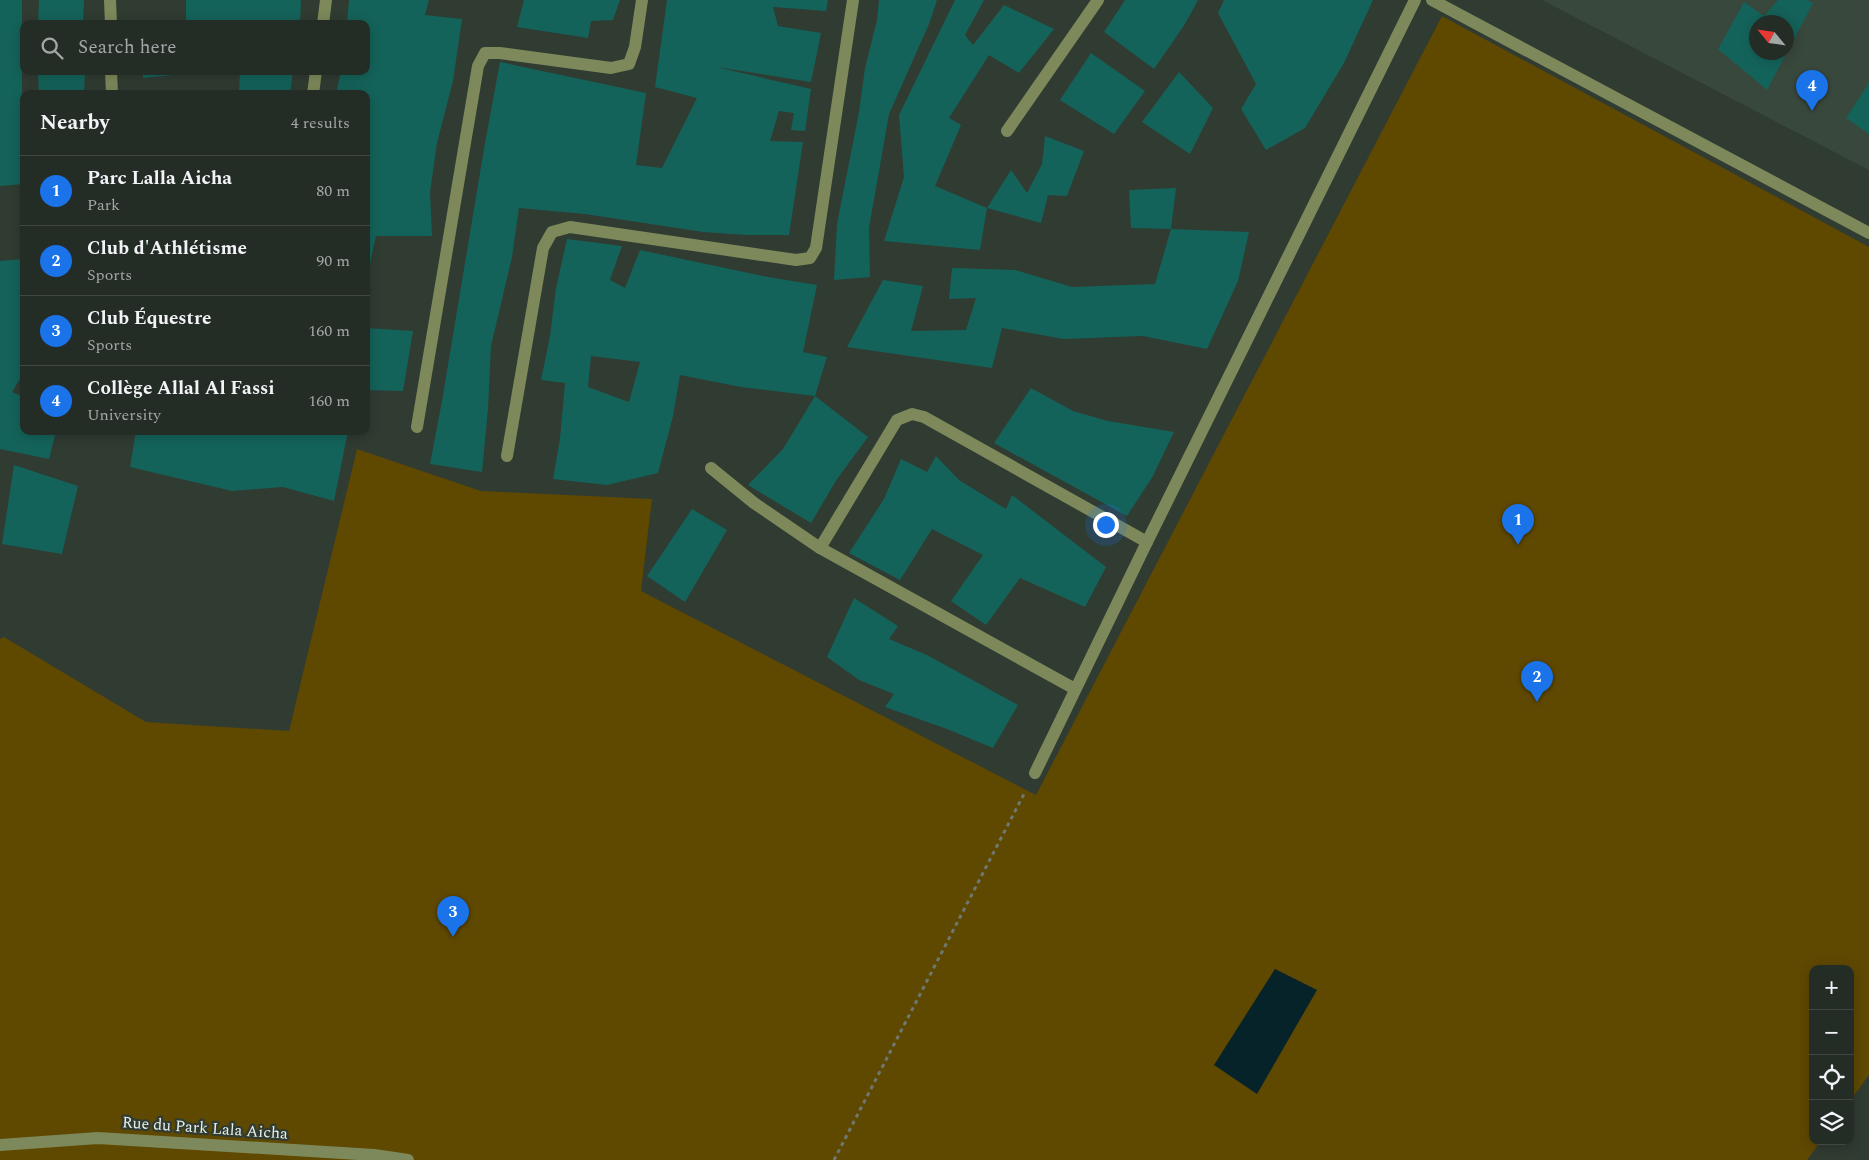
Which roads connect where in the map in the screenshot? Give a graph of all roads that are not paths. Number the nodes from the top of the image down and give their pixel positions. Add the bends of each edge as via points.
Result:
1 (110, 0) edge
2 (326, 0) edge
3 (642, 0) edge
4 (853, 0) edge
5 (1098, 0) edge
6 (1415, 0) edge
7 (1432, 0) edge
8 (111, 20) edge
9 (324, 20) edge
10 (112, 75) edge
11 (315, 75) edge
12 (112, 90) edge
13 (314, 90) edge
14 (1006, 132) dead end
15 (1869, 233) edge
16 (417, 427) dead end
17 (507, 456) dead end
18 (711, 468) dead end
19 (1146, 542) junction
20 (820, 548) junction
21 (1074, 689) junction
22 (1036, 773) road end
23 (0, 1145) edge
24 (408, 1160) edge

1 - 8 street
2 - 9 street
3 - 16 street via 635,48 629,64 612,68 485,53 478,66
4 - 17 street via 816,248 810,258 796,260 570,227 552,232 543,248
5 - 14 street
6 - 19 street
7 - 15 street
10 - 12 street
11 - 13 street
18 - 20 street via 754,503
19 - 20 street via 924,417 912,414 898,420
19 - 21 street
20 - 21 street
21 - 22 street
23 - 24 street, Rue du Park Lala Aicha via 98,1138 374,1155

